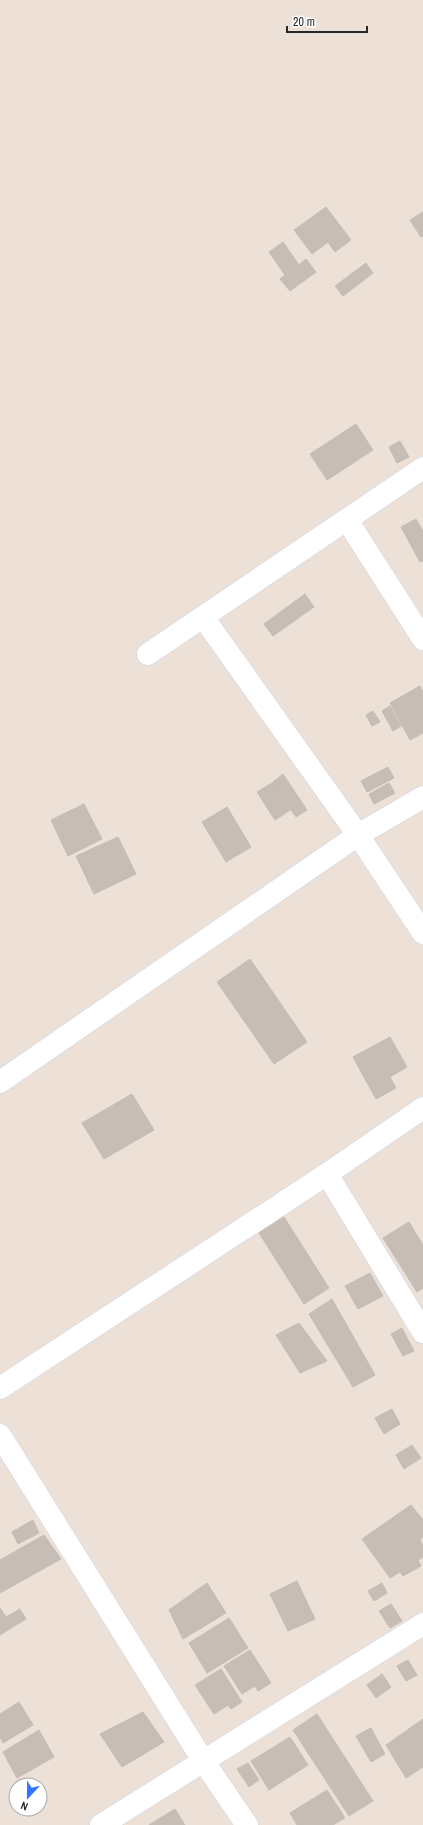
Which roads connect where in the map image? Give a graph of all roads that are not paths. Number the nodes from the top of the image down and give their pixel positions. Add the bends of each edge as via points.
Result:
1 (423, 468) edge
2 (347, 520) junction
3 (203, 617) junction
4 (423, 639) edge
5 (148, 654) dead end
6 (423, 797) edge
7 (358, 835) junction
8 (423, 932) edge
9 (0, 1082) edge
10 (423, 1108) edge
11 (327, 1174) junction
12 (423, 1332) edge
13 (0, 1388) edge
14 (0, 1436) edge
15 (423, 1624) edge
16 (204, 1762) junction
17 (101, 1825) edge
18 (247, 1825) edge

1 - 2 street
2 - 3 street
2 - 4 street
3 - 5 street
3 - 7 street
6 - 7 street
7 - 8 street
7 - 9 street
10 - 11 street
11 - 12 street
11 - 13 street
14 - 16 street
15 - 16 street
16 - 17 street
16 - 18 street

